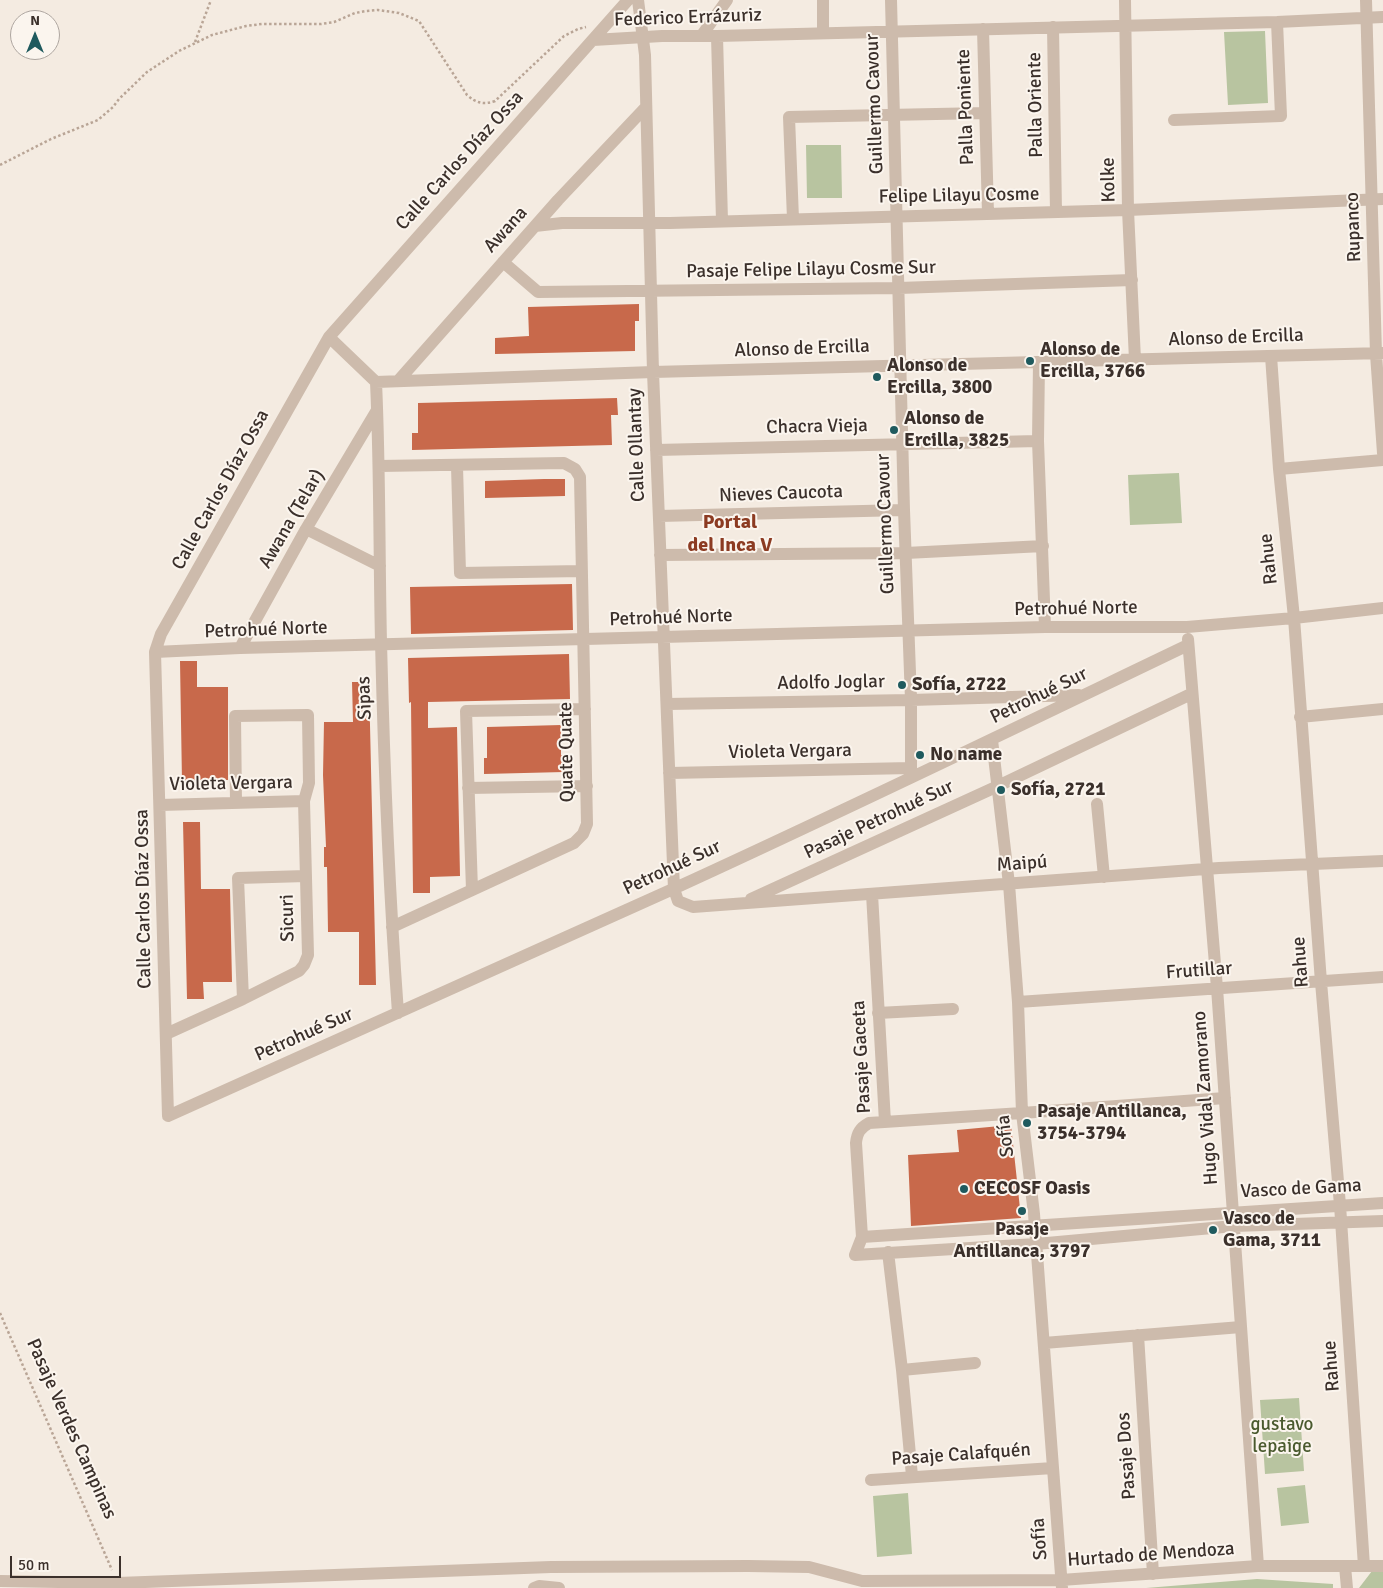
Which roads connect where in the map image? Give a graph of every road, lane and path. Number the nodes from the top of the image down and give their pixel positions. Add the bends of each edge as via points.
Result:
1 (211, 0) edge
2 (628, 0) edge
3 (638, 0) edge
4 (727, 0) edge
5 (823, 0) edge
6 (891, 0) edge
7 (1125, 0) edge
8 (1366, 0) edge
9 (1366, 17) junction
10 (1383, 17) edge
11 (1277, 22) junction
12 (1125, 26) junction
13 (1053, 27) junction
14 (983, 29) junction
15 (602, 30) junction
16 (892, 32) junction
17 (823, 33) junction
18 (702, 36) junction
19 (717, 36) junction
20 (643, 37) junction
21 (593, 40) junction
22 (195, 42) junction
23 (645, 108) junction
24 (985, 113) junction
25 (894, 115) junction
26 (1174, 120) dead end
27 (0, 165) edge
28 (1377, 200) edge
29 (1128, 210) junction
30 (1056, 212) junction
31 (988, 214) junction
32 (897, 216) junction
33 (793, 219) junction
34 (722, 221) junction
35 (650, 224) junction
36 (535, 226) junction
37 (503, 262) junction
38 (1132, 280) junction
39 (900, 288) junction
40 (652, 292) junction
41 (329, 337) junction
42 (1379, 353) edge
43 (1272, 356) junction
44 (1135, 360) junction
45 (1039, 362) junction
46 (901, 365) junction
47 (653, 372) junction
48 (398, 381) junction
49 (376, 382) junction
50 (377, 409) junction
51 (1038, 441) junction
52 (903, 444) junction
53 (656, 450) junction
54 (1383, 453) edge
55 (1383, 460) edge
56 (379, 466) junction
57 (457, 466) junction
58 (1279, 468) junction
59 (904, 510) junction
60 (659, 516) junction
61 (306, 529) junction
62 (1043, 546) junction
63 (906, 552) junction
64 (660, 555) junction
65 (380, 566) junction
66 (582, 571) junction
67 (1383, 608) edge
68 (1294, 618) junction
69 (1045, 627) junction
70 (1187, 627) junction
71 (908, 632) junction
72 (664, 637) junction
73 (584, 640) junction
74 (381, 646) junction
75 (1188, 646) junction
76 (240, 648) junction
77 (155, 652) junction
78 (1085, 694) junction
79 (1191, 694) junction
80 (911, 700) junction
81 (667, 704) junction
82 (585, 709) junction
83 (1383, 710) edge
84 (1300, 717) junction
85 (992, 740) junction
86 (911, 772) junction
87 (669, 773) junction
88 (587, 786) junction
89 (998, 786) junction
90 (468, 788) junction
91 (304, 801) junction
92 (236, 803) junction
93 (1097, 804) dead end
94 (160, 805) junction
95 (1383, 861) edge
96 (1313, 865) junction
97 (1207, 869) junction
98 (306, 876) junction
99 (1104, 877) junction
100 (1010, 884) junction
101 (674, 888) junction
102 (472, 890) junction
103 (872, 894) junction
104 (744, 902) junction
105 (392, 927) junction
106 (1383, 977) edge
107 (1321, 982) junction
108 (1217, 988) junction
109 (243, 999) junction
110 (1018, 1002) junction
111 (952, 1009) dead end
112 (398, 1013) junction
113 (878, 1013) junction
114 (166, 1034) junction
115 (1225, 1098) junction
116 (1022, 1113) junction
117 (168, 1116) joint
118 (885, 1122) junction
119 (1383, 1203) edge
120 (1340, 1204) junction
121 (1233, 1212) junction
122 (1383, 1221) edge
123 (1340, 1222) junction
124 (1035, 1226) junction
125 (1234, 1226) junction
126 (862, 1237) junction
127 (1036, 1244) junction
128 (888, 1252) junction
129 (855, 1255) joint
130 (0, 1313) edge
131 (1241, 1327) junction
132 (1138, 1335) junction
133 (1044, 1343) junction
134 (976, 1363) dead end
135 (902, 1370) junction
136 (1053, 1468) junction
137 (912, 1476) junction
138 (871, 1480) dead end
139 (1258, 1566) junction
140 (1345, 1566) junction
141 (1364, 1566) junction
142 (1383, 1566) edge
143 (536, 1568) junction
144 (1154, 1574) junction
145 (0, 1581) edge
146 (862, 1584) edge
147 (1062, 1584) edge
148 (119, 1585) edge
149 (537, 1587) edge
150 (559, 1588) edge
151 (1347, 1588) edge

1 - 22 path
2 - 15 street, Calle Carlos Díaz Ossa
3 - 20 street, Calle Ollantay
4 - 18 street
5 - 17 street
6 - 16 street, Guillermo Cavour
7 - 12 street, Kolke
8 - 9 street, Rupanco
9 - 10 street, Federico Errázuriz
9 - 11 street, Federico Errázuriz
9 - 28 street, Rupanco
11 - 12 street, Federico Errázuriz
11 - 26 street via 1281,116
12 - 13 street, Federico Errázuriz
12 - 29 street, Kolke
13 - 14 street, Federico Errázuriz
13 - 30 street, Palla Oriente
14 - 16 street, Federico Errázuriz
14 - 24 street, Palla Poniente
15 - 21 street, Calle Carlos Díaz Ossa
15 - 22 path via 586,27 571,32 495,101 484,103 467,96 419,21 399,13 366,11 321,24 246,26
16 - 17 street, Federico Errázuriz
16 - 25 street, Guillermo Cavour
17 - 19 street, Federico Errázuriz
18 - 19 street, Federico Errázuriz
18 - 20 street, Federico Errázuriz
19 - 34 street
20 - 21 street, Federico Errázuriz
20 - 23 street, Calle Ollantay
21 - 41 street, Calle Carlos Díaz Ossa
22 - 27 path via 147,72 98,120
23 - 35 street, Calle Ollantay
23 - 36 street, Awana
24 - 25 street
24 - 31 street, Palla Poniente
25 - 32 street, Guillermo Cavour
25 - 33 street via 790,118
28 - 29 street, Felipe Lilayu Cosme
28 - 42 street, Rupanco
29 - 30 street, Felipe Lilayu Cosme
29 - 38 street, Kolke
30 - 31 street, Felipe Lilayu Cosme
31 - 32 street, Felipe Lilayu Cosme
32 - 33 street, Felipe Lilayu Cosme
32 - 39 street, Guillermo Cavour
33 - 34 street, Felipe Lilayu Cosme
34 - 35 street, Felipe Lilayu Cosme
35 - 36 street, Felipe Lilayu Cosme
35 - 40 street, Calle Ollantay
36 - 37 street, Awana
37 - 40 street, Pasaje Felipe Lilayu Cosme Sur via 538,292
37 - 48 street, Awana
38 - 39 street, Pasaje Felipe Lilayu Cosme Sur
38 - 44 street, Kolke
39 - 40 street, Pasaje Felipe Lilayu Cosme Sur
39 - 46 street, Guillermo Cavour
40 - 47 street, Calle Ollantay
41 - 49 street
41 - 77 street, Calle Carlos Díaz Ossa via 161,634
42 - 43 street, Alonso de Ercilla
42 - 54 street, Rupanco
43 - 44 street, Alonso de Ercilla
43 - 58 street, Rahue
44 - 45 street, Alonso de Ercilla
45 - 46 street, Alonso de Ercilla
45 - 51 street
46 - 47 street, Alonso de Ercilla
46 - 52 street, Guillermo Cavour
47 - 48 street, Alonso de Ercilla
47 - 53 street, Calle Ollantay
48 - 49 street, Alonso de Ercilla
49 - 50 street, Sipas
50 - 56 street, Sipas
50 - 61 street, Awana (Telar)
51 - 52 street, Chacra Vieja
51 - 62 street
52 - 53 street, Chacra Vieja
52 - 59 street, Guillermo Cavour
53 - 60 street, Calle Ollantay
55 - 58 street
56 - 57 street
56 - 65 street, Sipas
57 - 66 street, Quate Quate via 564,463 575,469 580,477
57 - 66 street via 460,573
58 - 68 street, Rahue
59 - 60 street, Nieves Caucota
59 - 63 street, Guillermo Cavour
60 - 64 street, Calle Ollantay
61 - 65 street
61 - 76 street, Awana (Telar)
62 - 63 street
62 - 69 street
63 - 64 street
63 - 71 street, Guillermo Cavour
64 - 72 street, Calle Ollantay
65 - 74 street, Sipas
66 - 73 street, Quate Quate
67 - 68 street, Petrohué Norte
68 - 70 street, Petrohué Norte
68 - 84 street, Rahue
69 - 70 street, Petrohué Norte
69 - 71 street, Petrohué Norte
70 - 75 street, Hugo Vidal Zamorano
71 - 72 street, Petrohué Norte
71 - 80 street, Guillermo Cavour
72 - 73 street, Petrohué Norte
72 - 81 street, Calle Ollantay
73 - 74 street, Petrohué Norte
73 - 82 street, Quate Quate
74 - 76 street, Petrohué Norte
74 - 105 street, Sipas
75 - 78 street, Petrohué Sur
75 - 79 street, Hugo Vidal Zamorano
76 - 77 street, Petrohué Norte
77 - 94 street, Calle Carlos Díaz Ossa
78 - 80 street, Adolfo Joglar
78 - 85 street, Petrohué Sur
79 - 89 street, Pasaje Petrohué Sur
79 - 97 street, Hugo Vidal Zamorano
80 - 81 street, Adolfo Joglar
80 - 86 street, Guillermo Cavour
81 - 87 street, Calle Ollantay
82 - 88 street, Quate Quate
82 - 90 street via 466,711
83 - 84 street
84 - 96 street, Rahue
85 - 86 street, Petrohué Sur
85 - 89 street, Sofía
86 - 87 street, Violeta Vergara
86 - 101 street, Petrohué Sur
87 - 101 street, Calle Ollantay
88 - 90 street
88 - 102 street, Quate Quate via 587,824 574,843
89 - 100 street, Sofía
89 - 104 street, Pasaje Petrohué Sur
90 - 102 street
91 - 92 street, Violeta Vergara
91 - 92 street, Sicuri via 309,783 308,715 235,716
91 - 98 street, Sicuri
92 - 94 street, Violeta Vergara
93 - 99 street
94 - 114 street, Calle Carlos Díaz Ossa
95 - 96 street, Maipú
96 - 97 street, Maipú
96 - 107 street, Rahue
97 - 99 street, Maipú
97 - 108 street, Hugo Vidal Zamorano
98 - 109 street, Sicuri via 308,956 304,965 299,971
98 - 109 street via 238,878
99 - 100 street, Maipú
100 - 103 street, Maipú
100 - 110 street, Sofía
101 - 104 street, Maipú via 678,901 693,907
101 - 112 street, Petrohué Sur
102 - 105 street, Quate Quate
103 - 104 street, Maipú
103 - 113 street, Pasaje Gaceta
105 - 112 street, Sipas
106 - 107 street, Frutillar
107 - 108 street, Frutillar
107 - 120 street, Rahue
108 - 110 street, Frutillar
108 - 115 street, Hugo Vidal Zamorano
109 - 114 street, Sicuri
110 - 116 street, Sofía
111 - 113 street
112 - 117 street, Petrohué Sur
113 - 118 street, Pasaje Gaceta
114 - 117 street, Calle Carlos Díaz Ossa
115 - 116 street
115 - 121 street, Hugo Vidal Zamorano
116 - 118 street
116 - 124 street, Sofía
118 - 126 street, Pasaje Gaceta via 869,1123 857,1134
119 - 120 street, Vasco de Gama
120 - 121 street, Vasco de Gama
120 - 123 street, Rahue
121 - 124 street, Vasco de Gama
121 - 125 street, Hugo Vidal Zamorano
122 - 123 street, Vasco de Gama
123 - 125 street, Vasco de Gama
123 - 141 street, Rahue
124 - 126 street, Vasco de Gama
124 - 127 street, Sofía
125 - 127 street, Vasco de Gama
125 - 131 street, Hugo Vidal Zamorano
126 - 129 street, Pasaje Gaceta
127 - 128 street, Vasco de Gama
127 - 133 street, Sofía
128 - 129 street, Vasco de Gama
128 - 135 street
130 - 148 path, Pasaje Verdes Campinas
131 - 132 street
131 - 139 street, Hugo Vidal Zamorano
132 - 133 street
132 - 144 street, Pasaje Dos
133 - 136 street, Sofía
134 - 135 street
135 - 137 street
136 - 137 street, Pasaje Calafquén
136 - 147 street, Sofía
137 - 138 street, Pasaje Calafquén
139 - 140 street, Hurtado de Mendoza
139 - 144 street, Hurtado de Mendoza
140 - 141 street, Hurtado de Mendoza
140 - 151 street
141 - 142 street, Hurtado de Mendoza
143 - 146 street, Hurtado de Mendoza via 809,1568
143 - 148 street, Hurtado de Mendoza
143 - 149 street
144 - 147 street, Hurtado de Mendoza
145 - 148 street, Hurtado de Mendoza
146 - 147 street, Hurtado de Mendoza
149 - 150 street

